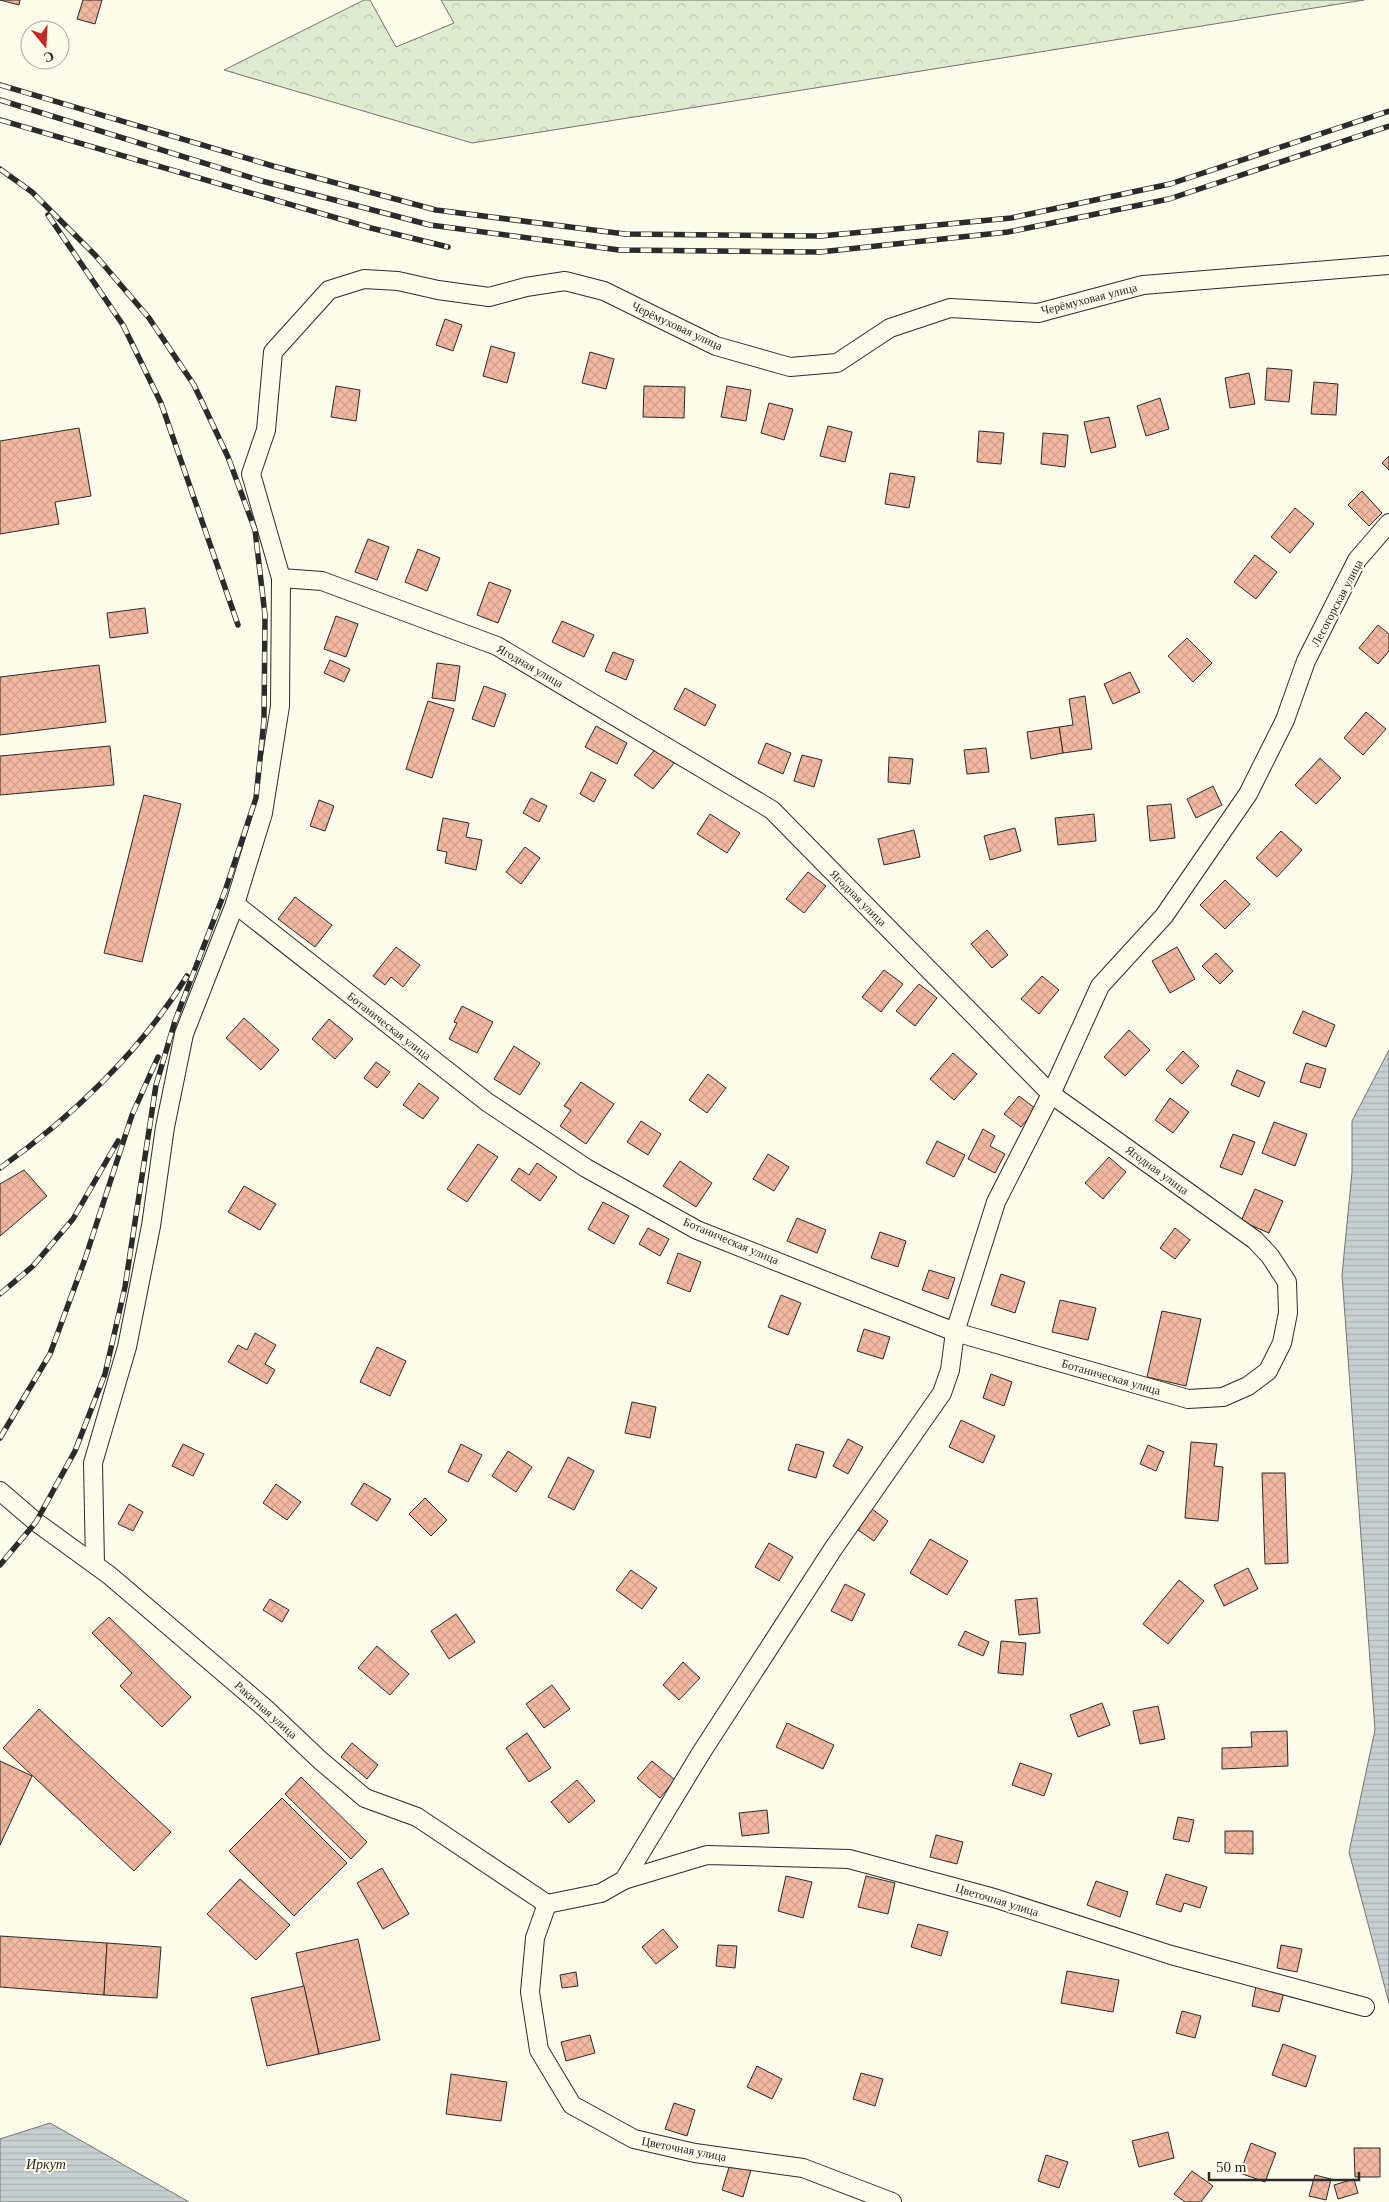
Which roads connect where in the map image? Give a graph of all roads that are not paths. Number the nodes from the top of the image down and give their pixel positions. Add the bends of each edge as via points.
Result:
1 (1389, 265) edge
2 (1389, 523) edge
3 (281, 578) junction
4 (235, 904) junction
5 (1051, 1094) junction
6 (955, 1332) junction
7 (1268, 1371) joint
8 (0, 1491) edge
9 (95, 1564) junction
10 (624, 1880) junction
11 (547, 1904) junction
12 (1366, 2007) dead end
13 (892, 2202) edge

1 - 3 street, Черёмуховая улица via 1143,285 1038,313 950,308 890,328 837,363 790,367 716,346 604,291 565,281 489,297 398,281 364,279 329,290 274,352 266,430 251,474
2 - 5 street, Лесогорская улица via 1357,560 1306,661 1285,720 1248,794 1164,916 1100,986
3 - 4 street, Черёмуховая улица via 280,706 263,813
3 - 5 street, Ягодная улица via 322,581 497,646 772,810
4 - 6 street, Ботаническая улица via 487,1102 586,1168 698,1230
4 - 9 street, Черёмуховая улица via 184,1034 127,1347 93,1463
5 - 6 street, Лесогорская улица via 996,1202
5 - 7 street, Ягодная улица via 1255,1240 1270,1256 1287,1282 1288,1312 1282,1343
6 - 7 street, Ботаническая улица via 1188,1399 1223,1397 1248,1386
6 - 10 street, Лесогорская улица via 950,1370 942,1393 828,1557 701,1753
8 - 9 street, Ракитная улица via 36,1522
9 - 11 street, Ракитная улица via 265,1708 365,1798 417,1817
10 - 11 street, Цветочная улица via 601,1893
10 - 12 street, Цветочная улица via 707,1855 849,1858 994,1898 1171,1955
11 - 13 street, Цветочная улица via 535,1938 530,1992 539,2050 572,2105 634,2140 695,2154 803,2168

